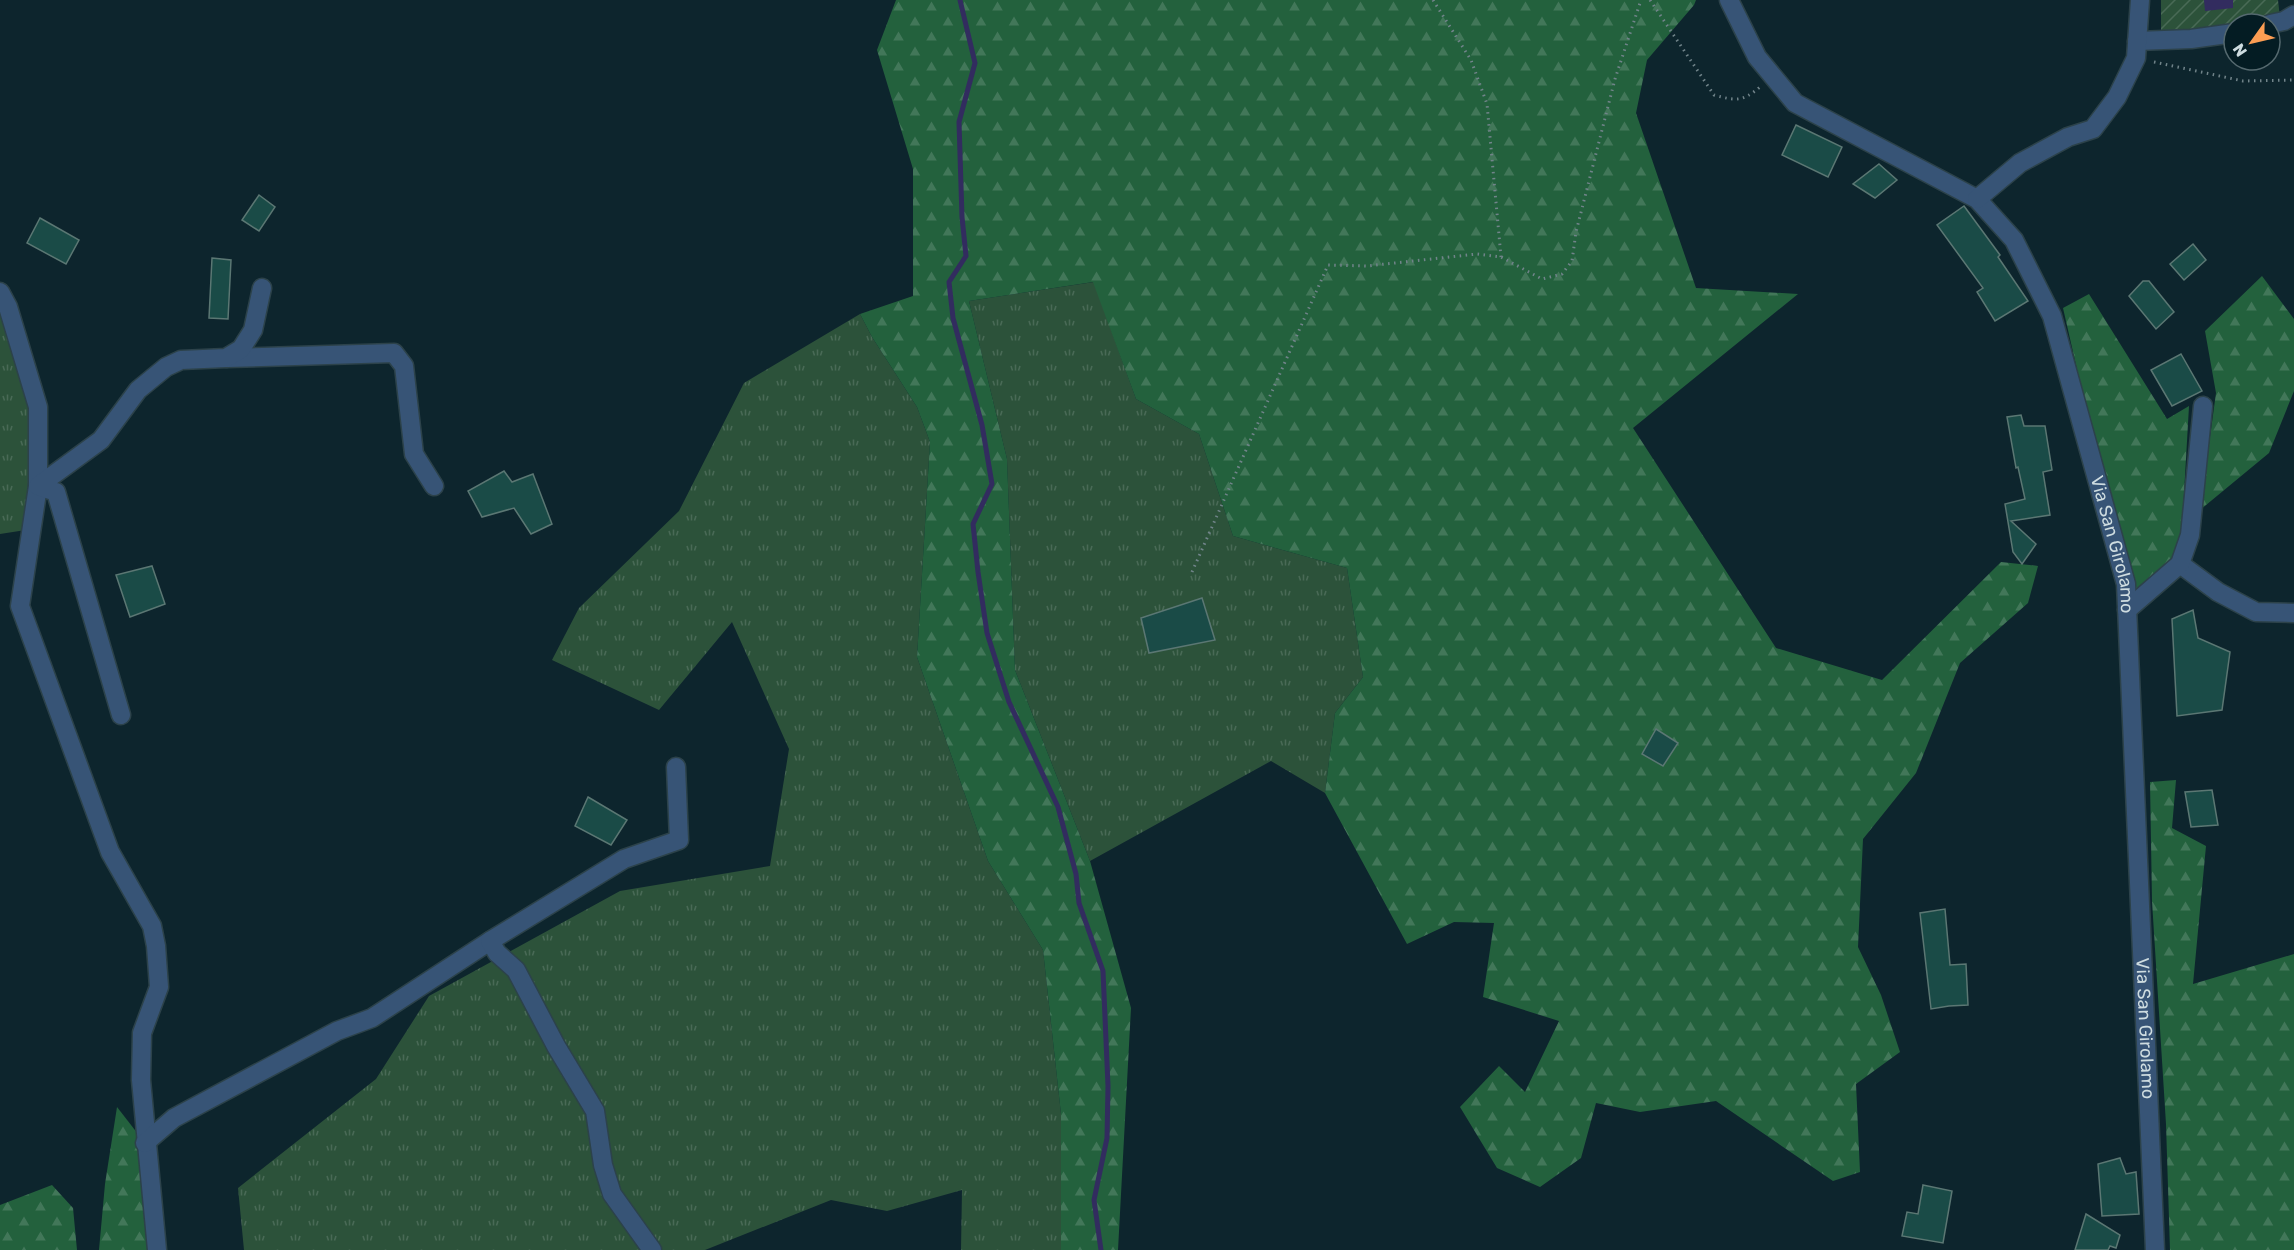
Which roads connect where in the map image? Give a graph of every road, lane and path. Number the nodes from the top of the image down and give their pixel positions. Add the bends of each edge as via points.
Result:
1 (1433, 0) edge
2 (1641, 0) edge
3 (1650, 0) edge
4 (1729, 0) edge
5 (2140, 0) edge
6 (2222, 35) edge
7 (2137, 50) junction
8 (1772, 75) junction
9 (2294, 81) edge
10 (1977, 199) junction
11 (1501, 257) junction
12 (262, 288) dead end
13 (0, 292) edge
14 (226, 358) junction
15 (2203, 406) dead end
16 (38, 486) junction
17 (434, 486) dead end
18 (2180, 564) junction
19 (1192, 572) dead end
20 (2127, 610) junction
21 (2294, 613) edge
22 (121, 715) dead end
23 (676, 767) dead end
24 (490, 941) junction
25 (146, 1143) junction
26 (2154, 1242) edge
27 (157, 1250) edge
28 (652, 1250) edge
29 (2141, 1250) edge

1 - 11 path via 1471,60 1487,104
2 - 11 path via 1615,79 1572,261 1562,274 1542,279
3 - 8 path via 1714,95 1735,101 1749,96
4 - 8 street, Via San Girolamo via 1757,57
5 - 7 street
6 - 7 street
7 - 9 path via 2243,81
7 - 10 street via 2117,97 2093,129 2068,137 2020,163
8 - 10 street, Via San Girolamo via 1795,103
10 - 20 street, Via San Girolamo via 2014,240 2052,316 2126,584
11 - 19 path via 1477,254 1367,266 1328,265
12 - 14 street via 253,330 241,349
13 - 16 street via 38,407
14 - 16 street via 181,360 165,367 138,390 101,440
14 - 17 street via 394,352 404,366 414,454
15 - 18 street via 2190,535
16 - 22 street via 56,492
16 - 25 street via 20,606 110,852 152,926 156,946 159,987 142,1033
18 - 20 street
18 - 21 street via 2218,592 2256,612
20 - 26 street, Via San Girolamo
23 - 24 street via 679,840 624,860
24 - 25 street via 372,1018 337,1031 174,1118
24 - 28 street via 516,970 595,1111 612,1194
25 - 27 street
26 - 29 street

